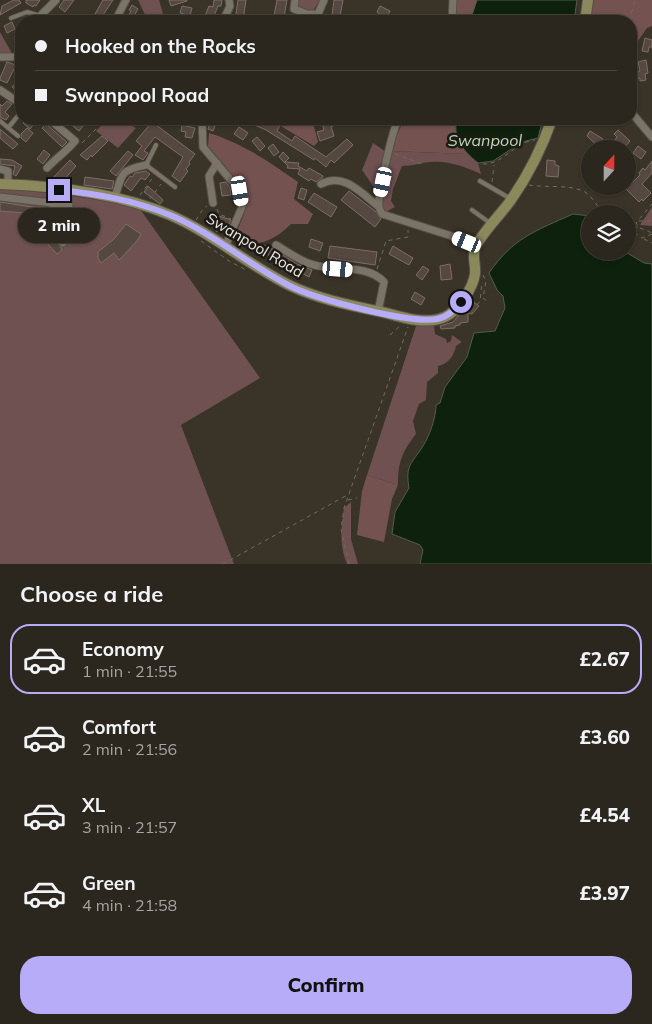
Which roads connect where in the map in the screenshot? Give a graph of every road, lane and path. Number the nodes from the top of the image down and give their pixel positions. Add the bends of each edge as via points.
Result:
1 (56, 0) edge
2 (126, 0) edge
3 (229, 0) edge
4 (295, 0) edge
5 (324, 0) edge
6 (453, 0) edge
7 (588, 0) edge
8 (636, 0) edge
9 (19, 15) edge
10 (33, 15) edge
11 (43, 15) edge
12 (118, 15) edge
13 (226, 15) edge
14 (452, 15) edge
15 (587, 15) edge
16 (631, 15) edge
17 (15, 16) edge
18 (11, 18) dead end
19 (0, 57) edge
20 (15, 57) edge
21 (0, 90) edge
22 (15, 100) edge
23 (15, 119) edge
24 (637, 119) edge
25 (0, 121) edge
26 (56, 125) edge
27 (100, 125) edge
28 (203, 125) edge
29 (396, 125) edge
30 (550, 125) edge
31 (8, 128) junction
32 (18, 136) dead end
33 (652, 137) edge
34 (545, 140) junction
35 (75, 141) junction
36 (156, 145) dead end
37 (390, 151) junction
38 (216, 163) junction
39 (422, 164) dead end
40 (483, 164) dead end
41 (494, 164) junction
42 (146, 165) junction
43 (47, 168) dead end
44 (0, 169) edge
45 (156, 173) junction
46 (165, 179) junction
47 (480, 181) dead end
48 (491, 182) dead end
49 (4, 184) edge
50 (320, 184) dead end
51 (532, 185) dead end
52 (175, 187) dead end
53 (70, 191) junction
54 (115, 196) junction
55 (0, 197) edge
56 (512, 199) junction
57 (137, 200) dead end
58 (53, 202) junction
59 (213, 203) junction
60 (147, 204) dead end
61 (652, 204) edge
62 (597, 205) edge
63 (69, 207) joint
64 (379, 207) junction
65 (472, 210) dead end
66 (237, 220) junction
67 (638, 221) junction
68 (650, 221) dead end
69 (193, 222) dead end
70 (409, 222) junction
71 (492, 225) junction
72 (636, 227) edge
73 (639, 227) junction
74 (636, 234) edge
75 (652, 234) edge
76 (643, 238) junction
77 (63, 243) dead end
78 (652, 243) edge
79 (274, 244) joint
80 (226, 247) junction
81 (475, 247) junction
82 (245, 248) dead end
83 (375, 275) junction
84 (474, 278) junction
85 (485, 278) dead end
86 (487, 300) dead end
87 (477, 305) dead end
88 (378, 312) junction
89 (407, 323) junction
90 (390, 335) dead end
91 (350, 493) junction
92 (357, 498) dead end
93 (347, 500) junction
94 (223, 564) edge
95 (348, 564) edge

1 - 11 street
2 - 12 street
3 - 13 street
4 - 5 street via 294,9 318,14
6 - 14 street
7 - 15 street
8 - 16 path
9 - 10 lane via 27,12
17 - 18 lane
19 - 20 street
21 - 22 street
23 - 31 lane
24 - 33 street
25 - 31 lane
26 - 35 street
27 - 35 path via 83,143
28 - 38 street via 203,147
29 - 37 street
30 - 34 street
31 - 32 lane
34 - 41 path via 524,142
34 - 56 street
35 - 43 street
36 - 42 lane
37 - 39 path
37 - 64 street
38 - 59 street via 209,176
38 - 66 street via 240,191 242,207
40 - 41 path
41 - 48 path
42 - 45 lane
42 - 54 street via 128,169 121,175
44 - 49 street via 8,171
45 - 46 lane
45 - 57 path
46 - 52 lane
46 - 60 path
47 - 56 lane
49 - 53 street, Swanpool Road
50 - 64 street via 338,180 351,185
51 - 62 path via 586,192
53 - 54 street, Swanpool Road
53 - 63 lane
54 - 80 street, Swanpool Road via 169,215
55 - 58 street
56 - 71 street
58 - 63 street
58 - 77 street via 53,221
59 - 66 path via 219,214
59 - 69 path via 203,209
61 - 67 path
64 - 70 street via 382,214
65 - 71 lane
66 - 80 street
67 - 68 path
67 - 73 path
70 - 81 street
70 - 83 path via 408,237 386,241
71 - 81 street
72 - 73 path
73 - 75 path
74 - 76 path
75 - 76 path
76 - 78 path
79 - 82 path
79 - 83 street via 312,265
80 - 88 street, Swanpool Road via 292,286 329,300
81 - 84 street, Swanpool Road
83 - 88 street via 384,282
84 - 87 path via 482,282
84 - 89 street, Swanpool Road via 461,302 446,316
85 - 86 path via 483,298
88 - 89 street, Swanpool Road
89 - 90 path
89 - 91 path
91 - 93 path
91 - 94 path
92 - 93 path
93 - 95 path via 341,529

